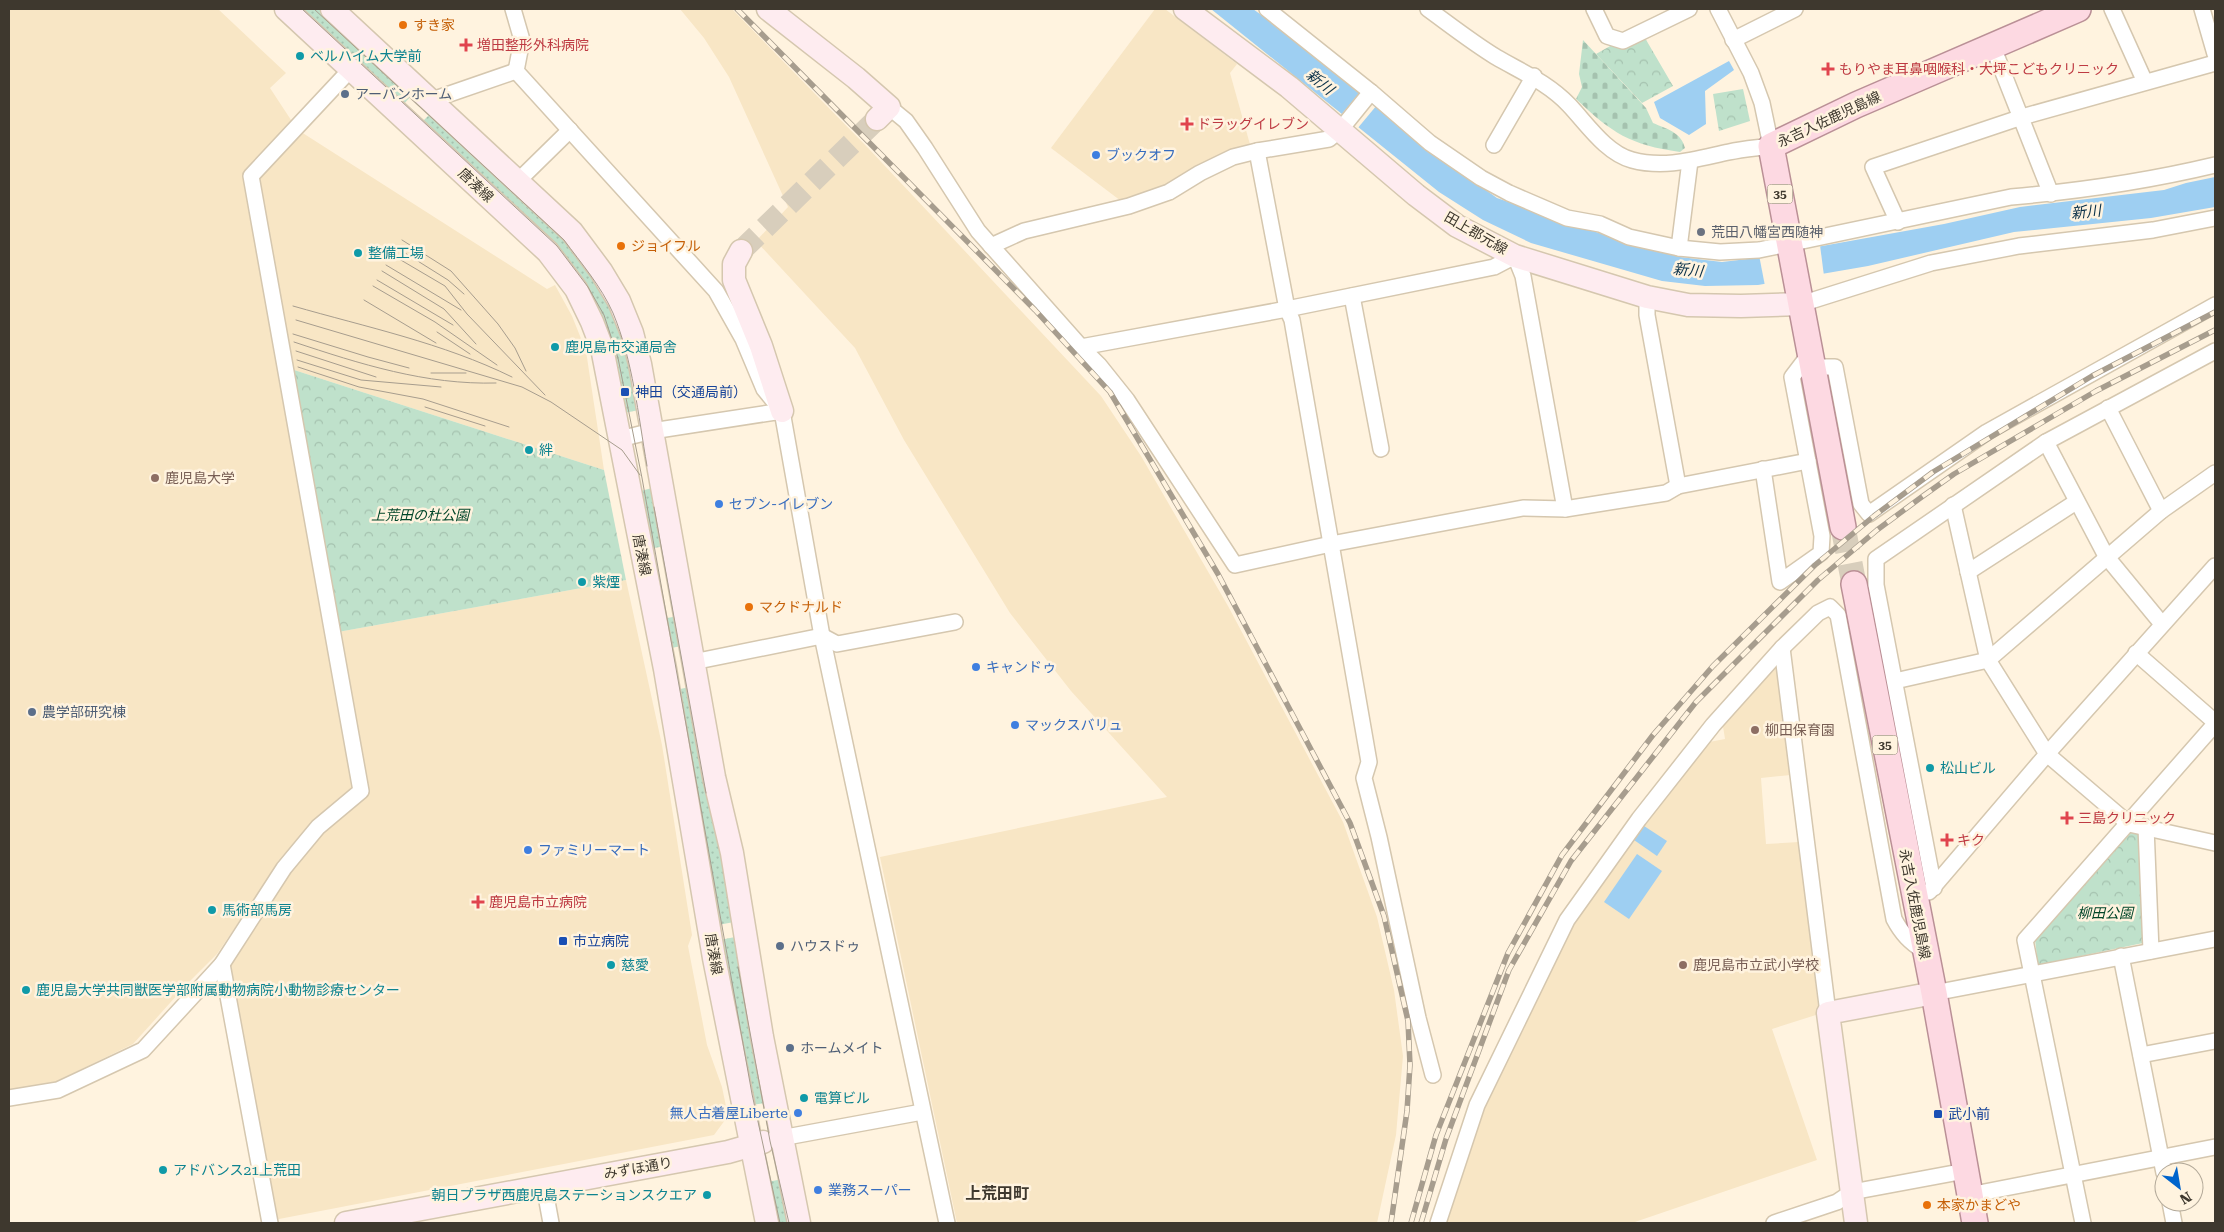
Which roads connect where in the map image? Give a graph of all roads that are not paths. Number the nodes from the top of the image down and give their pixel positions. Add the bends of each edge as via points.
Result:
1 (286, 9) edge
2 (332, 9) edge
3 (513, 9) edge
4 (768, 9) edge
5 (1185, 9) edge
6 (1268, 9) edge
7 (1428, 9) edge
8 (1594, 9) edge
9 (1689, 9) edge
10 (1718, 9) edge
11 (1795, 9) edge
12 (2078, 9) edge
13 (2112, 9) edge
14 (2202, 9) edge
15 (2047, 16) edge
16 (1733, 40) junction
17 (1993, 47) junction
18 (2215, 54) edge
19 (2215, 63) edge
20 (351, 69) junction
21 (516, 71) junction
22 (1534, 76) junction
23 (2145, 82) junction
24 (1371, 92) junction
25 (432, 100) junction
26 (883, 113) joint
27 (2022, 117) junction
28 (1341, 129) junction
29 (570, 130) junction
30 (1494, 145) dead end
31 (1771, 146) junction
32 (1257, 151) junction
33 (1690, 161) junction
34 (2215, 165) edge
35 (518, 181) junction
36 (2051, 194) junction
37 (2215, 218) edge
38 (1898, 222) junction
39 (1789, 243) junction
40 (991, 246) junction
41 (1679, 248) junction
42 (741, 251) tunnel mouth
43 (1515, 256) junction
44 (1352, 296) junction
45 (1647, 297) junction
46 (1801, 304) junction
47 (2215, 305) edge
48 (1288, 309) junction
49 (1081, 347) junction
50 (2215, 351) edge
51 (1812, 360) junction
52 (2108, 408) junction
53 (782, 411) junction
54 (652, 431) junction
55 (620, 439) junction
56 (2046, 442) junction
57 (1381, 449) dead end
58 (1808, 461) junction
59 (1762, 469) junction
60 (2215, 473) edge
61 (1678, 486) junction
62 (2076, 502) junction
63 (1953, 505) junction
64 (1565, 509) junction
65 (2161, 511) junction
66 (1842, 527) tunnel mouth
67 (1331, 544) junction
68 (2106, 556) junction
69 (2215, 566) edge
70 (1968, 572) junction
71 (1854, 584) tunnel mouth
72 (955, 622) dead end
73 (2162, 624) junction
74 (822, 636) junction
75 (1782, 648) junction
76 (2136, 653) junction
77 (1988, 660) junction
78 (693, 662) junction
79 (1894, 681) junction
80 (2215, 723) edge
81 (2047, 754) junction
82 (2128, 824) junction
83 (2146, 828) junction
84 (2215, 843) edge
85 (1934, 888) junction
86 (1915, 906) junction
87 (2215, 939) edge
88 (1924, 951) junction
89 (2151, 951) junction
90 (2121, 956) junction
91 (222, 964) junction
92 (2030, 974) junction
93 (1934, 993) junction
94 (1828, 1013) junction
95 (2215, 1041) edge
96 (2141, 1055) junction
97 (1433, 1074) dead end
98 (9, 1098) edge
99 (922, 1112) junction
100 (781, 1138) junction
101 (750, 1146) junction
102 (2215, 1147) edge
103 (2162, 1162) edge
104 (2172, 1162) edge
105 (2154, 1166) edge
106 (2074, 1173) junction
107 (1967, 1183) junction
108 (544, 1185) junction
109 (1852, 1192) junction
110 (270, 1223) edge
111 (346, 1223) edge
112 (551, 1223) edge
113 (767, 1223) edge
114 (799, 1223) edge
115 (946, 1223) edge
116 (1438, 1223) edge
117 (1774, 1223) edge
118 (1856, 1223) edge
119 (1975, 1223) edge
120 (2083, 1223) edge

1 - 20 street, 唐湊線
2 - 25 street
3 - 21 street via 522,40
4 - 26 street via 856,78
5 - 28 street, 田上郡元線
6 - 24 street
7 - 22 street via 1496,57
8 - 9 street via 1607,36 1623,41
10 - 16 street
11 - 16 street
12 - 15 main road, 永吉入佐鹿児島線
13 - 23 street
14 - 18 street
15 - 17 main road, 永吉入佐鹿児島線
16 - 31 street via 1766,112
17 - 27 street
17 - 31 main road, 永吉入佐鹿児島線 via 1856,105
19 - 23 street
20 - 55 street, 唐湊線 via 548,252 576,289 602,348
20 - 91 street via 251,176 361,791 318,827 284,868
21 - 25 street
21 - 29 street
22 - 30 street
22 - 33 street via 1568,104 1599,138 1630,160 1659,164
23 - 27 street
24 - 28 street
24 - 41 street via 1430,143 1509,193 1567,218 1600,224 1629,237
25 - 35 street
26 - 40 street via 906,121
27 - 36 street
27 - 38 street via 1873,168
28 - 32 street via 1329,139
28 - 43 street, 田上郡元線 via 1456,226
29 - 35 street
29 - 53 street via 716,291 743,339 764,390
31 - 33 street
31 - 39 main road, 永吉入佐鹿児島線 / 35
32 - 40 street via 1233,158 1169,192 1130,206 1030,229
32 - 48 street
33 - 41 street
34 - 36 street via 2159,179
35 - 54 street via 572,232 619,301 632,333
36 - 38 street via 2011,197
37 - 46 street via 2153,230 2019,246 1931,263
38 - 39 street
39 - 41 street via 1759,250 1720,252
39 - 46 main road, 永吉入佐鹿児島線 / 35
40 - 49 street
42 - 53 street via 734,264 734,280 761,346
43 - 44 street via 1494,267
43 - 45 street, 田上郡元線
43 - 64 street via 1523,276
44 - 48 street
44 - 57 street
45 - 46 street, 田上郡元線 via 1688,305
45 - 61 street via 1647,315
46 - 51 main road, 永吉入佐鹿児島線 / 35
47 - 51 street via 1987,432 1869,514 1861,504 1835,367
48 - 49 street
48 - 67 street
49 - 67 street via 1100,365 1127,400 1235,565
50 - 52 street
51 - 58 street via 1792,377
51 - 66 main road, 永吉入佐鹿児島線 / 35
52 - 56 street
52 - 65 street
53 - 54 street
53 - 74 street
54 - 55 street
54 - 78 street
55 - 101 street, 唐湊線 via 665,669
56 - 62 street
56 - 63 street
58 - 59 street
58 - 59 street via 1822,536 1821,553 1780,582
59 - 61 street
60 - 65 street
61 - 64 street via 1666,493
62 - 68 street
62 - 70 street
63 - 70 street
63 - 79 street via 1876,559 1876,585
64 - 67 street via 1523,508
65 - 68 street
67 - 97 street via 1369,762 1364,778
68 - 73 street
68 - 77 street
69 - 73 street
70 - 77 street
71 - 86 main road, 永吉入佐鹿児島線 / 35
72 - 74 street via 837,644
73 - 76 street
74 - 78 street
74 - 99 street
75 - 88 street via 1818,613 1830,607 1838,615 1894,919 1903,935
75 - 94 street
75 - 116 street via 1707,733 1639,819 1567,920 1477,1105
76 - 80 street
76 - 81 street
77 - 79 street
77 - 81 street
78 - 100 street via 732,853
79 - 85 street
80 - 82 street
81 - 82 street
81 - 85 street
82 - 83 street
82 - 92 street via 2025,940
83 - 84 street
83 - 89 street
85 - 86 street
86 - 88 main road, 永吉入佐鹿児島線 / 35
87 - 89 street
88 - 93 main road, 永吉入佐鹿児島線 / 35
89 - 90 street
90 - 92 street
90 - 96 street
91 - 98 street via 143,1050 58,1090
91 - 110 street
92 - 93 street
92 - 106 street
93 - 94 street
93 - 107 main road, 永吉入佐鹿児島線 / 35
94 - 109 street
95 - 96 street
96 - 103 street
99 - 100 street
99 - 115 street
100 - 101 street, みずほ通り
100 - 114 street
101 - 108 street, みずほ通り
101 - 113 street, 唐湊線
102 - 104 street
105 - 106 street
106 - 107 street
106 - 120 street
107 - 109 street
107 - 119 main road, 永吉入佐鹿児島線 / 35
108 - 111 street, みずほ通り
108 - 112 street
109 - 117 street via 1836,1202
109 - 118 street

